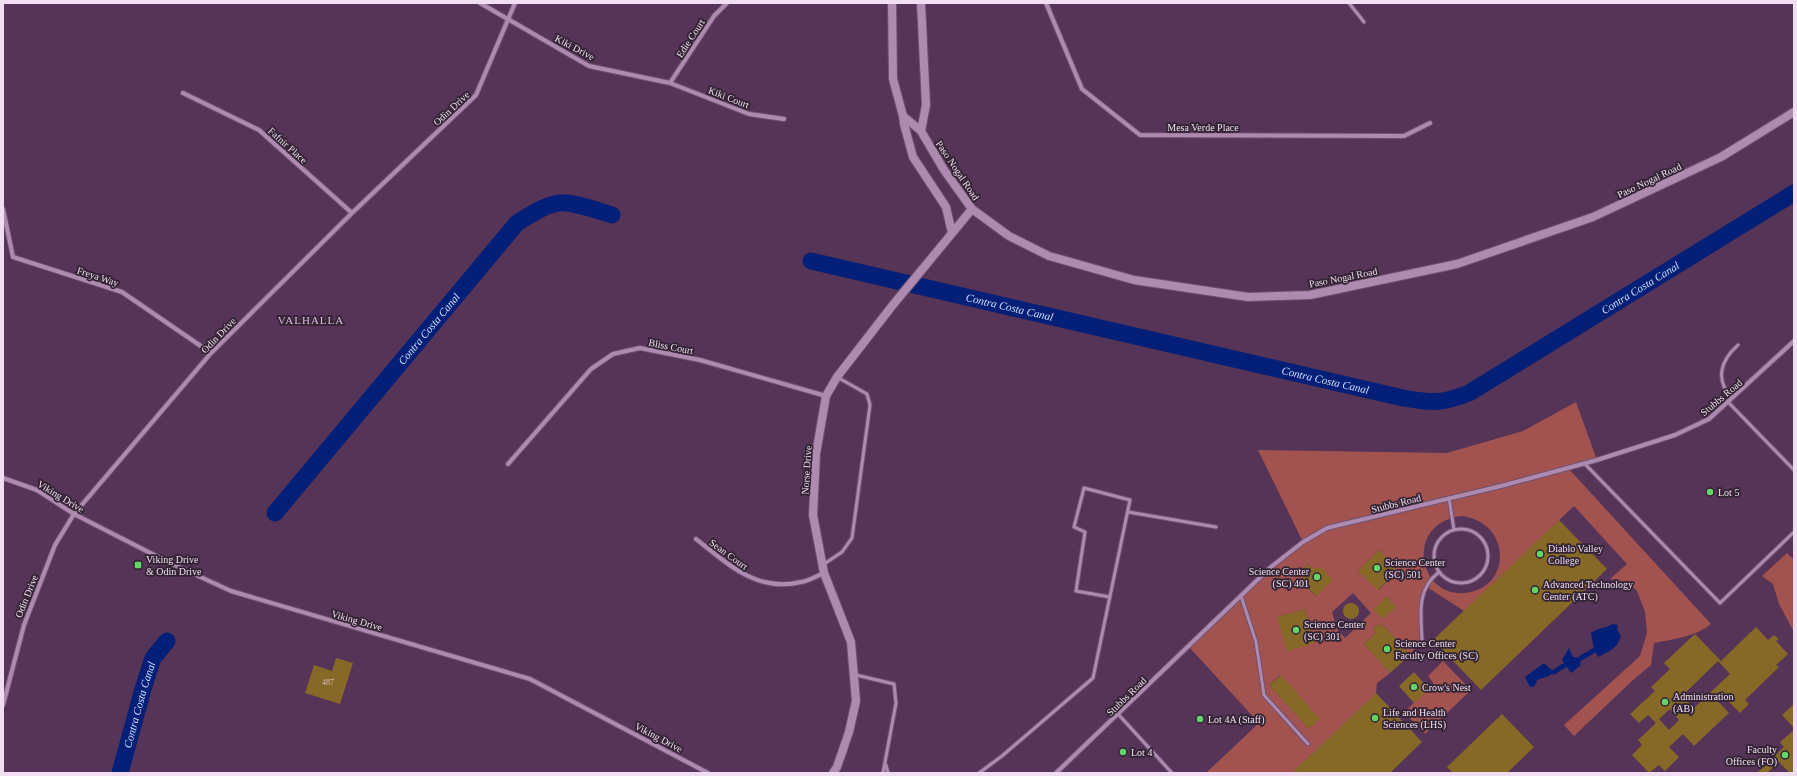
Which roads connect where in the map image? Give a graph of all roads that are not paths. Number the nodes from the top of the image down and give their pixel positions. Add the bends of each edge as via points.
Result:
1 (480, 3) edge
2 (515, 3) edge
3 (727, 3) edge
4 (892, 3) edge
5 (921, 3) edge
6 (1046, 3) edge
7 (1349, 3) edge
8 (508, 19) junction
9 (1364, 22) dead end
10 (670, 83) junction
11 (183, 93) dead end
12 (1794, 112) edge
13 (903, 116) junction
14 (784, 119) dead end
15 (1430, 123) dead end
16 (921, 131) junction
17 (972, 208) junction
18 (3, 209) edge
19 (352, 213) junction
20 (952, 233) junction
21 (1794, 341) edge
22 (1738, 345) dead end
23 (211, 352) junction
24 (837, 377) junction
25 (826, 396) junction
26 (1733, 399) junction
27 (1729, 403) junction
28 (1584, 463) junction
29 (508, 464) dead end
30 (1794, 470) edge
31 (3, 478) edge
32 (1449, 498) junction
33 (1128, 512) junction
34 (74, 514) junction
35 (1216, 527) dead end
36 (1454, 530) junction
37 (1794, 532) edge
38 (696, 539) dead end
39 (823, 569) junction
40 (1439, 572) junction
41 (1241, 596) junction
42 (1110, 597) junction
43 (1422, 640) dead end
44 (854, 674) junction
45 (3, 705) edge
46 (1118, 714) junction
47 (1308, 744) dead end
48 (885, 764) junction
49 (708, 773) edge
50 (833, 773) edge
51 (883, 773) edge
52 (888, 773) edge
53 (979, 773) edge
54 (1056, 773) edge
55 (1172, 773) edge

1 - 8 street, Kiki Drive
2 - 8 street, Odin Drive
3 - 10 street, Edie Court via 714,16
4 - 13 street via 893,79
5 - 16 street via 926,105
6 - 15 street, Mesa Verde Place via 1082,89 1140,135 1404,136
7 - 9 lane
8 - 10 street, Kiki Drive via 589,66
8 - 19 street, Odin Drive via 476,95
10 - 14 street, Kiki Court via 749,114
11 - 19 street, Fafnir Place via 259,130
12 - 17 street, Paso Nogal Road via 1722,157 1593,217 1457,264 1310,295 1248,297 1134,280 1049,256 1009,236
13 - 16 street, Paso Nogal Road
13 - 20 street via 913,156 946,207
16 - 17 street, Paso Nogal Road via 944,170
17 - 20 street, Norse Drive
18 - 23 street, Freya Way via 13,257 122,292
19 - 23 street, Odin Drive
20 - 24 street, Norse Drive
21 - 26 street, Stubbs Road
22 - 26 lane via 1729,352 1721,375 1722,384
23 - 34 street, Odin Drive
24 - 25 street, Norse Drive
24 - 39 lane via 867,394 870,406 852,538 842,552
25 - 29 street, Bliss Court via 700,360 640,348 613,354 591,369
25 - 39 street, Norse Drive via 816,454 814,515
26 - 27 street, Stubbs Road
27 - 28 street, Stubbs Road via 1693,428 1638,448
27 - 30 lane
28 - 32 street, Stubbs Road
28 - 37 lane via 1720,603
31 - 34 street, Viking Drive via 37,490
32 - 36 lane
32 - 41 street, Stubbs Road via 1327,528 1276,562
33 - 35 lane
33 - 42 lane
33 - 42 lane via 1130,500 1084,488 1074,527 1085,532 1076,591
34 - 45 street, Odin Drive via 55,545 24,624
34 - 49 street, Viking Drive via 232,591 530,679
36 - 40 lane via 1442,537 1435,547 1434,556
36 - 40 lane via 1468,530 1479,536 1486,550 1485,567 1475,578 1462,582 1450,580
38 - 39 street, Sean Court via 746,576 776,585 801,582
39 - 44 street, Norse Drive via 851,642
40 - 43 lane via 1426,587 1420,600
41 - 46 street, Stubbs Road
41 - 47 lane via 1256,642 1264,695
42 - 53 lane via 1093,678
44 - 48 lane via 894,684 896,703
44 - 50 street, Norse Drive via 856,701 849,732
46 - 54 street, Stubbs Road
46 - 55 lane
48 - 51 lane
48 - 52 lane

